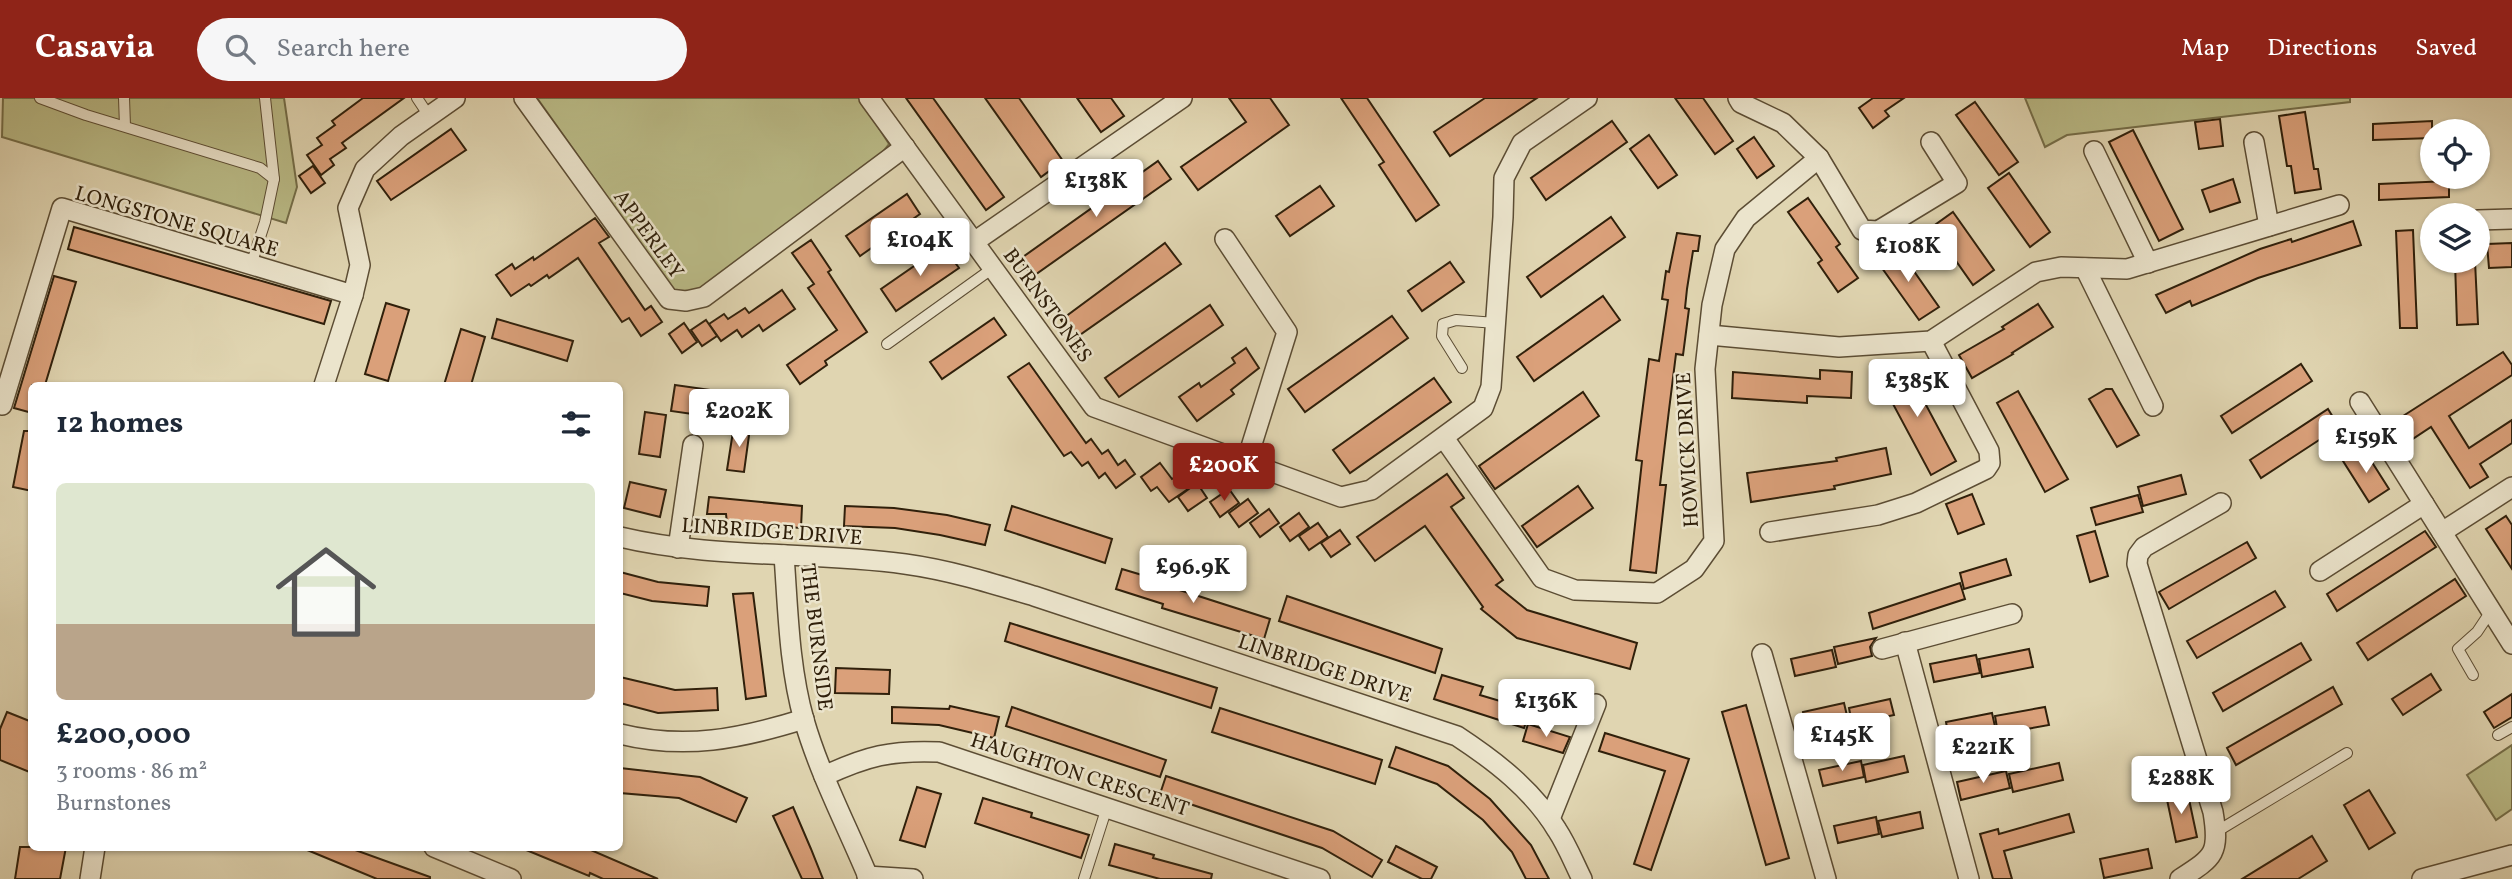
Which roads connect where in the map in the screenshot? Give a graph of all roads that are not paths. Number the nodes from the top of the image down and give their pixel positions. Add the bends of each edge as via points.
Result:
1 (40, 98) edge
2 (124, 98) edge
3 (265, 98) edge
4 (417, 98) edge
5 (455, 98) edge
6 (524, 98) edge
7 (869, 98) edge
8 (1587, 98) edge
9 (1738, 98) edge
10 (1173, 101) edge
11 (429, 116) junction
12 (125, 127) junction
13 (1931, 142) dead end
14 (2254, 142) dead end
15 (905, 147) junction
16 (2094, 151) dead end
17 (1819, 158) junction
18 (274, 179) junction
19 (2339, 205) dead end
20 (2512, 219) edge
21 (2490, 220) edge
22 (2269, 226) junction
23 (1226, 239) dead end
24 (974, 242) junction
25 (2148, 263) junction
26 (251, 265) junction
27 (993, 268) junction
28 (2085, 268) junction
29 (353, 295) junction
30 (1496, 323) junction
31 (1709, 335) junction
32 (1931, 341) junction
33 (887, 344) dead end
34 (1462, 368) dead end
35 (325, 382) edge
36 (2360, 402) dead end
37 (2, 405) dead end
38 (2153, 407) dead end
39 (1444, 438) junction
40 (693, 445) dead end
41 (1246, 463) junction
42 (2512, 487) edge
43 (2221, 503) dead end
44 (2424, 503) junction
45 (1770, 532) dead end
46 (2442, 533) junction
47 (623, 538) edge
48 (678, 548) junction
49 (784, 555) junction
50 (2320, 571) dead end
51 (2491, 611) junction
52 (2012, 614) dead end
53 (1905, 642) junction
54 (2512, 644) edge
55 (1882, 649) dead end
56 (1762, 654) dead end
57 (2473, 675) dead end
58 (1596, 704) dead end
59 (804, 719) junction
60 (2512, 727) edge
61 (623, 735) edge
62 (2498, 735) dead end
63 (2347, 753) dead end
64 (824, 776) junction
65 (1107, 807) junction
66 (1550, 819) junction
67 (2216, 832) junction
68 (94, 851) edge
69 (444, 851) edge
70 (2512, 855) edge
71 (2464, 873) edge
72 (868, 878) edge
73 (90, 879) edge
74 (511, 879) edge
75 (913, 879) edge
76 (1084, 879) edge
77 (1320, 879) edge
78 (1582, 879) edge
79 (1826, 879) edge
80 (1969, 879) edge
81 (2180, 879) edge
82 (2422, 879) edge

1 - 12 lane
2 - 12 lane
3 - 18 lane
4 - 11 lane
5 - 11 street
6 - 15 street, APPERLEY via 668,299 704,298
7 - 15 street, BURNSTONES
8 - 30 street, BURNSTONES via 1522,143 1504,178
9 - 17 street via 1783,123
10 - 24 street
11 - 29 street via 365,169 348,208 360,265
12 - 18 lane via 260,168
13 - 17 street via 1957,183 1878,231 1862,230
14 - 22 street
15 - 24 street, BURNSTONES
16 - 25 street
17 - 31 street, HOWICK DRIVE via 1746,218 1725,249
18 - 26 lane
19 - 22 street
20 - 21 street
22 - 25 street
23 - 41 street via 1287,332
24 - 27 street, BURNSTONES
25 - 28 street via 2127,269
26 - 29 street, LONGSTONE SQUARE
26 - 37 street, LONGSTONE SQUARE via 62,208
27 - 33 lane
27 - 41 street, BURNSTONES via 1094,407
28 - 32 street via 2036,272
28 - 38 street
29 - 35 street
30 - 34 lane via 1456,320 1443,324 1442,336
30 - 39 street, BURNSTONES via 1491,387 1483,408
31 - 32 street via 1839,347
31 - 39 street, HOWICK DRIVE via 1705,369 1714,541 1694,569 1657,593 1575,590 1542,578
32 - 45 street via 1989,451 1986,469 1916,503 1878,515
36 - 44 street
39 - 41 street, BURNSTONES via 1371,490 1341,497
40 - 48 street
42 - 46 street
43 - 67 street via 2144,547 2137,564
44 - 46 street
44 - 50 street
46 - 51 street
47 - 48 street, LINBRIDGE DRIVE
48 - 49 street, LINBRIDGE DRIVE
49 - 59 street, THE BURNSIDE
49 - 66 street, LINBRIDGE DRIVE via 906,564 964,575 1457,736 1524,788
51 - 54 street
51 - 57 lane via 2458,649
52 - 53 street
53 - 55 street
53 - 80 street
56 - 79 street
58 - 66 street
59 - 61 street via 762,732 690,743
59 - 64 street, THE BURNSIDE
60 - 62 lane
63 - 67 lane
64 - 65 street, HAUGHTON CRESCENT via 873,755 902,750 939,752
64 - 72 street, THE BURNSIDE
65 - 76 lane
65 - 77 street, HAUGHTON CRESCENT
66 - 78 street, LINBRIDGE DRIVE
67 - 81 street via 2215,850 2206,862
68 - 73 street
69 - 74 street
70 - 71 street
71 - 82 street
72 - 75 street

